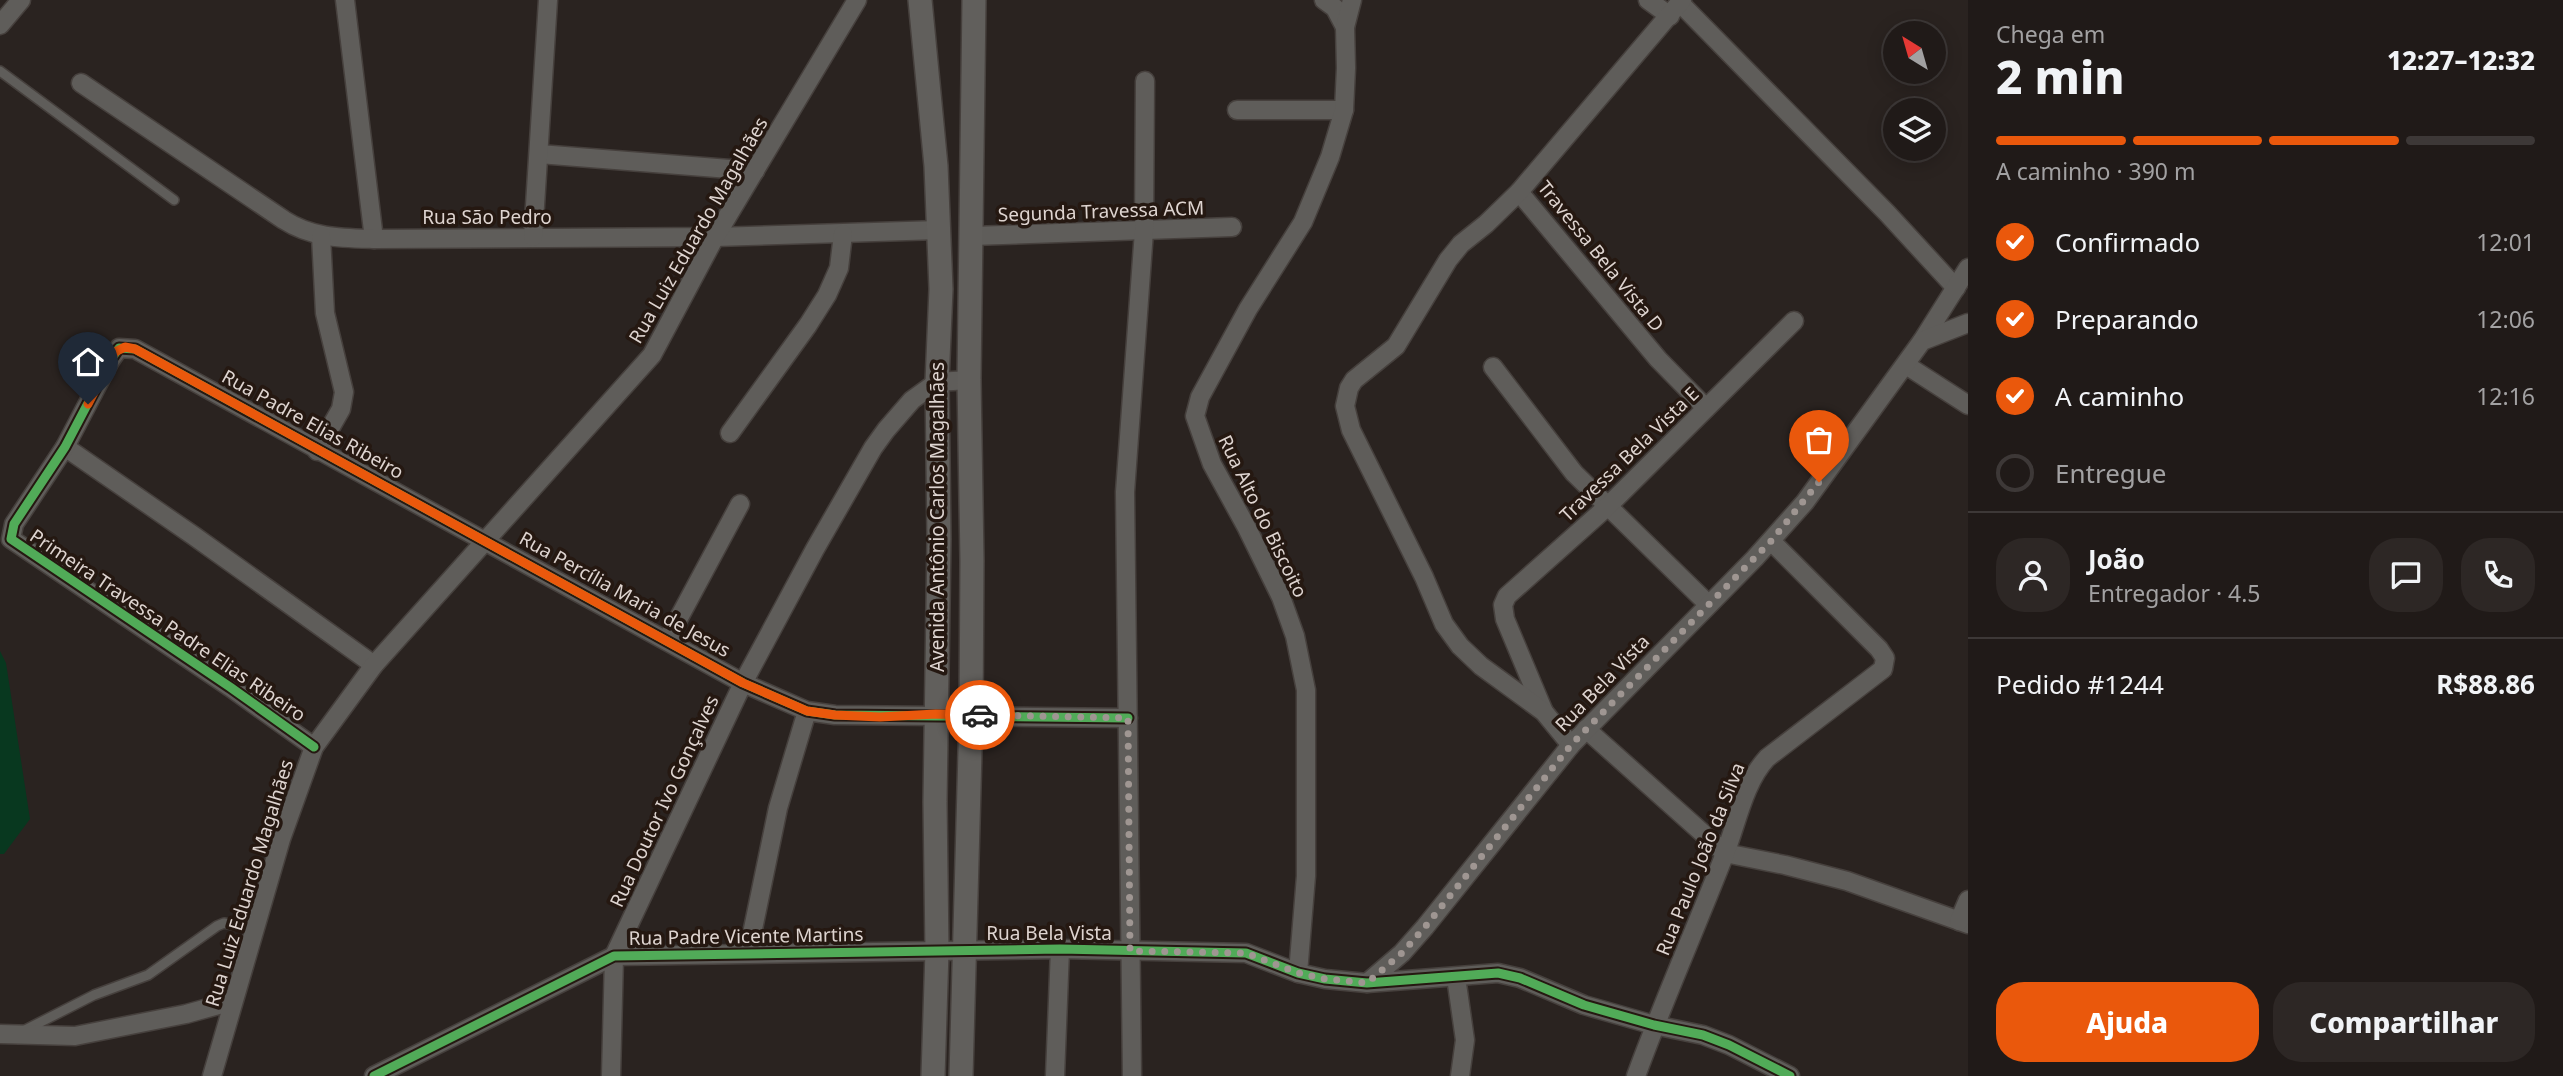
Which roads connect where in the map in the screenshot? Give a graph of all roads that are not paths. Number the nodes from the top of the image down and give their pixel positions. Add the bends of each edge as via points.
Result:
1 (21, 0) edge
2 (345, 0) edge
3 (548, 0) edge
4 (857, 0) edge
5 (920, 0) edge
6 (974, 0) edge
7 (1324, 0) edge
8 (1352, 0) edge
9 (1648, 0) edge
10 (1677, 6) edge
11 (0, 24) edge
12 (1345, 27) junction
13 (0, 71) edge
14 (1144, 80) dead end
15 (81, 83) dead end
16 (1237, 110) dead end
17 (1343, 110) junction
18 (539, 154) junction
19 (755, 171) junction
20 (1519, 192) junction
21 (174, 200) dead end
22 (1232, 227) dead end
23 (939, 230) junction
24 (1144, 231) junction
25 (843, 234) junction
26 (321, 236) junction
27 (972, 236) junction
28 (533, 237) junction
29 (715, 237) junction
30 (374, 239) junction
31 (1968, 268) edge
32 (1956, 288) junction
33 (1794, 321) dead end
34 (1963, 329) edge
35 (1922, 341) junction
36 (119, 348) joint
37 (1906, 365) junction
38 (1493, 367) dead end
39 (969, 380) junction
40 (937, 382) junction
41 (1968, 405) edge
42 (1706, 408) junction
43 (730, 433) dead end
44 (65, 447) junction
45 (317, 451) junction
46 (740, 504) dead end
47 (1608, 506) junction
48 (1771, 541) junction
49 (486, 542) junction
50 (1708, 604) junction
51 (667, 640) junction
52 (374, 665) junction
53 (743, 683) junction
54 (807, 711) junction
55 (1544, 712) junction
56 (936, 714) junction
57 (971, 715) junction
58 (1128, 718) junction
59 (1586, 729) junction
60 (1571, 745) junction
61 (314, 747) junction
62 (1725, 853) junction
63 (1968, 900) edge
64 (1964, 923) edge
65 (254, 929) junction
66 (1060, 949) junction
67 (966, 950) junction
68 (937, 951) junction
69 (1130, 951) junction
70 (748, 953) junction
71 (614, 956) junction
72 (1298, 973) junction
73 (1455, 977) junction
74 (1367, 983) junction
75 (233, 1001) junction
76 (1654, 1025) junction
77 (8, 1035) edge
78 (212, 1076) edge
79 (374, 1076) edge
80 (611, 1076) edge
81 (933, 1076) edge
82 (961, 1076) edge
83 (1055, 1076) edge
84 (1132, 1076) edge
85 (1461, 1076) edge
86 (1636, 1076) edge
87 (1790, 1076) edge

1 - 11 street
2 - 30 street
3 - 18 street
4 - 19 street, Rua Luiz Eduardo Magalhães
5 - 23 main road, Avenida Antônio Carlos Magalhães
6 - 27 main road, Avenida Antônio Carlos Magalhães
7 - 12 street via 1335,8
8 - 12 street, Rua Alto do Biscoito
9 - 10 street
10 - 20 street, Travessa Bela Vista D
10 - 32 street via 1887,213
12 - 17 street, Rua Alto do Biscoito
13 - 21 lane
14 - 24 street
15 - 26 street, Rua São Pedro via 284,220
16 - 17 street
17 - 72 street, Rua Alto do Biscoito via 1330,157 1303,222 1248,309 1200,397 1195,416 1212,464 1281,597 1306,690 1306,876
18 - 19 street
18 - 28 street
19 - 29 street, Rua Luiz Eduardo Magalhães
20 - 42 street, Travessa Bela Vista D via 1658,359
20 - 55 street via 1448,260 1403,338 1361,373 1349,388 1345,407 1351,430 1444,624 1481,667
22 - 24 street, Segunda Travessa ACM
23 - 25 street, Rua São Pedro
23 - 40 main road, Avenida Antônio Carlos Magalhães
24 - 27 street, Segunda Travessa ACM
24 - 58 street via 1125,492
25 - 29 street, Rua São Pedro
25 - 43 street via 839,268 827,295
26 - 30 street, Rua São Pedro
26 - 45 street via 325,313 344,392 341,409
27 - 39 main road, Avenida Antônio Carlos Magalhães
28 - 29 street, Rua São Pedro
28 - 30 street, Rua São Pedro
29 - 49 street, Rua Luiz Eduardo Magalhães via 652,355
31 - 32 street, Rua Bela Vista
32 - 35 street, Rua Bela Vista
33 - 42 street, Travessa Bela Vista E
34 - 35 street
35 - 37 street, Rua Bela Vista
36 - 44 street, Primeira Travessa Padre Elias Ribeiro
36 - 45 street, Rua Padre Elias Ribeiro via 135,349
37 - 41 street
37 - 48 street, Rua Bela Vista
38 - 47 street via 1574,473
39 - 40 street
39 - 57 main road, Avenida Antônio Carlos Magalhães
40 - 53 street, Rua Doutor Ivo Gonçalves via 898,414 873,448
40 - 56 main road, Avenida Antônio Carlos Magalhães
42 - 47 street, Travessa Bela Vista E
44 - 52 street
44 - 61 street, Primeira Travessa Padre Elias Ribeiro via 15,524 11,539
45 - 49 street, Rua Padre Elias Ribeiro
46 - 51 street
47 - 50 street
47 - 55 street, Travessa Bela Vista E via 1514,589 1503,606 1504,619
48 - 50 street, Rua Bela Vista
48 - 62 street, Rua Paulo João da Silva via 1879,649 1885,658 1884,669 1759,767
49 - 51 street, Rua Percília Maria de Jesus
49 - 52 street, Rua Luiz Eduardo Magalhães
50 - 59 street, Rua Bela Vista
51 - 53 street, Rua Percília Maria de Jesus
52 - 61 street, Rua Luiz Eduardo Magalhães
53 - 54 street, Rua Percília Maria de Jesus
53 - 71 street, Rua Doutor Ivo Gonçalves
54 - 56 street, Rua Percília Maria de Jesus via 880,717
54 - 70 street via 778,808
55 - 60 street
56 - 57 street, Rua Percília Maria de Jesus
56 - 68 main road, Avenida Antônio Carlos Magalhães
57 - 58 street, Rua Percília Maria de Jesus
57 - 67 main road, Avenida Antônio Carlos Magalhães
58 - 69 street
59 - 60 street, Rua Bela Vista
59 - 62 street
60 - 74 street, Rua Bela Vista via 1425,927
61 - 65 street, Rua Luiz Eduardo Magalhães
62 - 64 street via 1847,881
62 - 76 street, Rua Paulo João da Silva
63 - 64 street
65 - 75 street, Rua Luiz Eduardo Magalhães
65 - 77 lane via 224,923 217,926 148,975
66 - 67 street, Rua Bela Vista
66 - 69 street, Rua Bela Vista
66 - 83 street
67 - 68 street, Rua Bela Vista
67 - 82 main road, Avenida Antônio Carlos Magalhães
68 - 70 street, Rua Padre Vicente Martins
68 - 81 main road, Avenida Antônio Carlos Magalhães
69 - 72 street, Rua Bela Vista via 1246,953
69 - 84 street
70 - 71 street, Rua Padre Vicente Martins
71 - 79 street, Rua Padre Vicente Martins
71 - 80 street, Rua Doutor Ivo Gonçalves
72 - 74 street, Rua Bela Vista
73 - 74 street
73 - 76 street via 1498,973 1520,978 1584,1005
73 - 85 street via 1465,1040
75 - 77 street via 111,1031 75,1036
75 - 78 street, Rua Luiz Eduardo Magalhães
76 - 86 street, Rua Paulo João da Silva
76 - 87 street via 1703,1035

